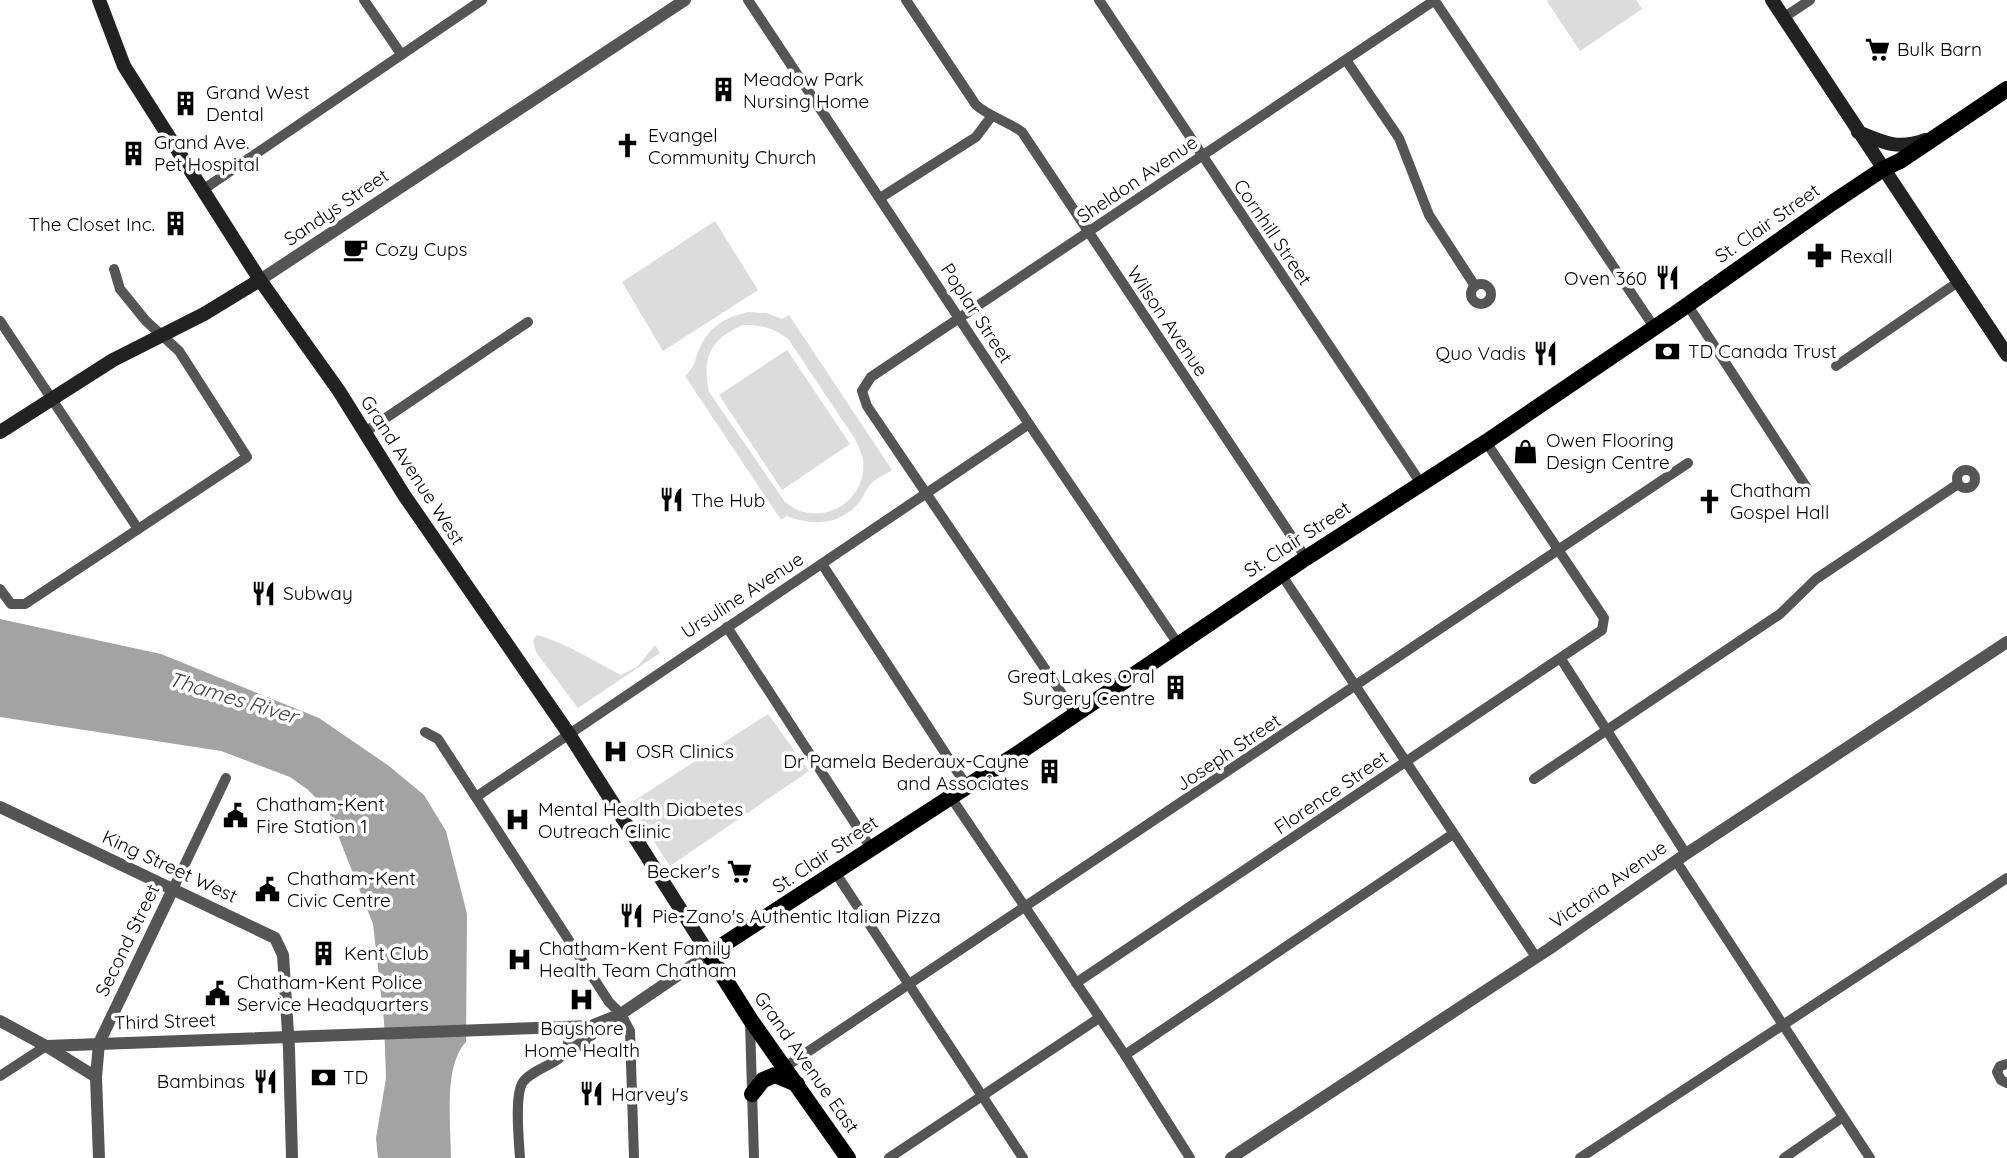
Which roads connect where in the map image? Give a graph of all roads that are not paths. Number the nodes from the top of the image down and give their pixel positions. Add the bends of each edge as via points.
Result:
1 (99, 0) edge
2 (364, 0) edge
3 (482, 0) edge
4 (685, 0) edge
5 (748, 0) edge
6 (906, 0) edge
7 (1099, 0) edge
8 (1435, 0) edge
9 (1772, 0) edge
10 (1810, 0) edge
11 (1783, 18) junction
12 (401, 54) junction
13 (1346, 60) junction
14 (2007, 89) edge
15 (991, 117) junction
16 (1857, 131) junction
17 (1938, 136) junction
18 (1202, 156) junction
19 (1883, 169) junction
20 (204, 189) junction
21 (880, 198) junction
22 (1088, 232) junction
23 (114, 269) dead end
24 (260, 280) junction
25 (1958, 282) junction
26 (1475, 286) dead end
27 (1687, 304) junction
28 (960, 318) junction
29 (0, 321) edge
30 (527, 322) dead end
31 (1654, 327) junction
32 (161, 334) junction
33 (2007, 355) edge
34 (1836, 366) dead end
35 (50, 398) junction
36 (1029, 424) junction
37 (0, 432) edge
38 (365, 432) junction
39 (1486, 442) junction
40 (1688, 463) dead end
41 (1420, 482) junction
42 (1958, 484) dead end
43 (1807, 488) dead end
44 (925, 492) junction
45 (138, 529) junction
46 (1559, 551) junction
47 (1306, 558) junction
48 (822, 564) junction
49 (1281, 574) junction
50 (0, 589) edge
51 (727, 627) junction
52 (2007, 642) edge
53 (1178, 644) junction
54 (1561, 659) junction
55 (1357, 687) junction
56 (1075, 713) junction
57 (425, 732) dead end
58 (1608, 732) junction
59 (569, 734) junction
60 (1405, 762) junction
61 (226, 778) dead end
62 (1534, 779) dead end
63 (967, 785) junction
64 (950, 796) junction
65 (476, 797) junction
66 (0, 807) edge
67 (1453, 834) junction
68 (871, 848) junction
69 (1681, 858) junction
70 (835, 872) junction
71 (2007, 878) edge
72 (173, 889) junction
73 (1025, 908) junction
74 (709, 954) junction
75 (1536, 957) junction
76 (1076, 983) junction
77 (908, 984) junction
78 (621, 1014) junction
79 (1099, 1018) junction
80 (750, 1019) junction
81 (607, 1020) junction
82 (0, 1021) edge
83 (1783, 1025) junction
84 (568, 1028) junction
85 (288, 1036) junction
86 (99, 1043) junction
87 (46, 1046) junction
88 (565, 1054) junction
89 (1125, 1055) junction
90 (2007, 1064) edge
91 (785, 1067) junction
92 (0, 1076) edge
93 (96, 1077) junction
94 (2007, 1083) edge
95 (798, 1085) junction
96 (752, 1094) junction
97 (981, 1094) junction
98 (1843, 1118) junction
99 (99, 1158) edge
100 (292, 1158) edge
101 (520, 1158) edge
102 (634, 1158) edge
103 (754, 1158) edge
104 (848, 1158) edge
105 (889, 1158) edge
106 (1023, 1158) edge
107 (1191, 1158) edge
108 (1231, 1158) edge
109 (1580, 1158) edge
110 (1784, 1158) edge
111 (1870, 1158) edge

1 - 20 main road, Grand Avenue West via 124,66
2 - 12 street
3 - 12 street
4 - 24 street, Sandys Street
5 - 21 street, Poplar Street
6 - 15 street via 976,105
7 - 18 street, Cornhill Street
8 - 13 street, Sheldon Avenue
8 - 31 street
9 - 11 main road
10 - 11 street
11 - 16 main road
12 - 20 street
13 - 18 street, Sheldon Avenue
13 - 26 street via 1399,138 1429,215
14 - 17 main road, St. Clair Street
15 - 21 street via 976,137
15 - 22 street, Wilson Avenue via 1022,132
16 - 17 main road via 1896,146
16 - 19 main road
17 - 19 main road, St. Clair Street
18 - 22 street, Sheldon Avenue
18 - 41 street, Cornhill Street
19 - 25 main road
19 - 27 main road, St. Clair Street
20 - 24 main road, Grand Avenue West
21 - 28 street, Poplar Street
22 - 28 street, Sheldon Avenue
22 - 47 street, Wilson Avenue
23 - 32 street via 120,289
24 - 32 main road, Sandys Street
24 - 38 main road, Grand Avenue West
25 - 33 main road
25 - 34 street
27 - 31 main road, St. Clair Street
27 - 43 street
28 - 36 street, Poplar Street
28 - 44 street, Sheldon Avenue via 871,377 862,391 867,406
29 - 35 street
30 - 38 street
31 - 39 main road, St. Clair Street
32 - 35 main road, Sandys Street
32 - 45 street via 179,351 247,457
35 - 37 main road, Sandys Street
35 - 45 street
36 - 44 street, Ursuline Avenue
36 - 53 street, Poplar Street
38 - 59 main road, Grand Avenue West
39 - 41 main road, St. Clair Street
39 - 46 street
40 - 46 street, Joseph Street
41 - 47 main road, St. Clair Street
42 - 58 street via 1816,579 1780,614
44 - 48 street, Ursuline Avenue
44 - 56 street
45 - 50 street via 25,604 8,601
46 - 54 street, Florence Street via 1604,618 1604,628
46 - 55 street, Joseph Street
47 - 49 main road, St. Clair Street
48 - 51 street, Ursuline Avenue
48 - 63 street
49 - 53 main road, St. Clair Street
49 - 55 street
51 - 59 street, Ursuline Avenue
51 - 68 street
52 - 69 street, Victoria Avenue
53 - 56 main road, St. Clair Street
54 - 58 street
54 - 60 street, Florence Street
55 - 60 street
55 - 73 street, Joseph Street
56 - 63 main road, St. Clair Street
57 - 65 street via 438,739
58 - 62 street
58 - 69 street
59 - 65 street, Ursuline Avenue
59 - 74 main road, Grand Avenue West
60 - 67 street
60 - 76 street, Florence Street
61 - 72 street, Second Street
63 - 64 main road, St. Clair Street
64 - 68 main road, St. Clair Street
64 - 73 street
65 - 78 street
66 - 72 street, King Street West
67 - 75 street
67 - 89 street
68 - 70 main road, St. Clair Street
69 - 75 street, Victoria Avenue
69 - 83 street
70 - 74 main road, St. Clair Street
70 - 77 street
71 - 83 street
72 - 85 street, King Street West via 275,938 283,955
72 - 86 street, Second Street
73 - 76 street
73 - 77 street, Joseph Street
74 - 78 street, St. Clair Street
74 - 80 main road, Grand Avenue East
75 - 108 street, Victoria Avenue
76 - 79 street
77 - 91 street, Joseph Street
77 - 97 street
78 - 81 street, St. Clair Street
78 - 102 street via 630,1031
79 - 89 street
79 - 97 street
80 - 91 main road, Grand Avenue East
80 - 96 street
81 - 84 street, Third Street
81 - 88 street
82 - 87 street
83 - 98 street
83 - 109 street
84 - 85 street, Third Street
84 - 88 street
85 - 86 street, Third Street
85 - 100 street, King Street West
86 - 87 street, Third Street
86 - 93 street
87 - 92 street
87 - 93 street
88 - 101 street via 531,1075 519,1092
89 - 107 street
90 - 94 street via 1997,1072
91 - 95 main road, Grand Avenue East
93 - 99 street
95 - 96 main road via 775,1075 763,1080
95 - 104 main road, Grand Avenue East
96 - 103 street
97 - 105 street
97 - 106 street
98 - 110 street
98 - 111 street

